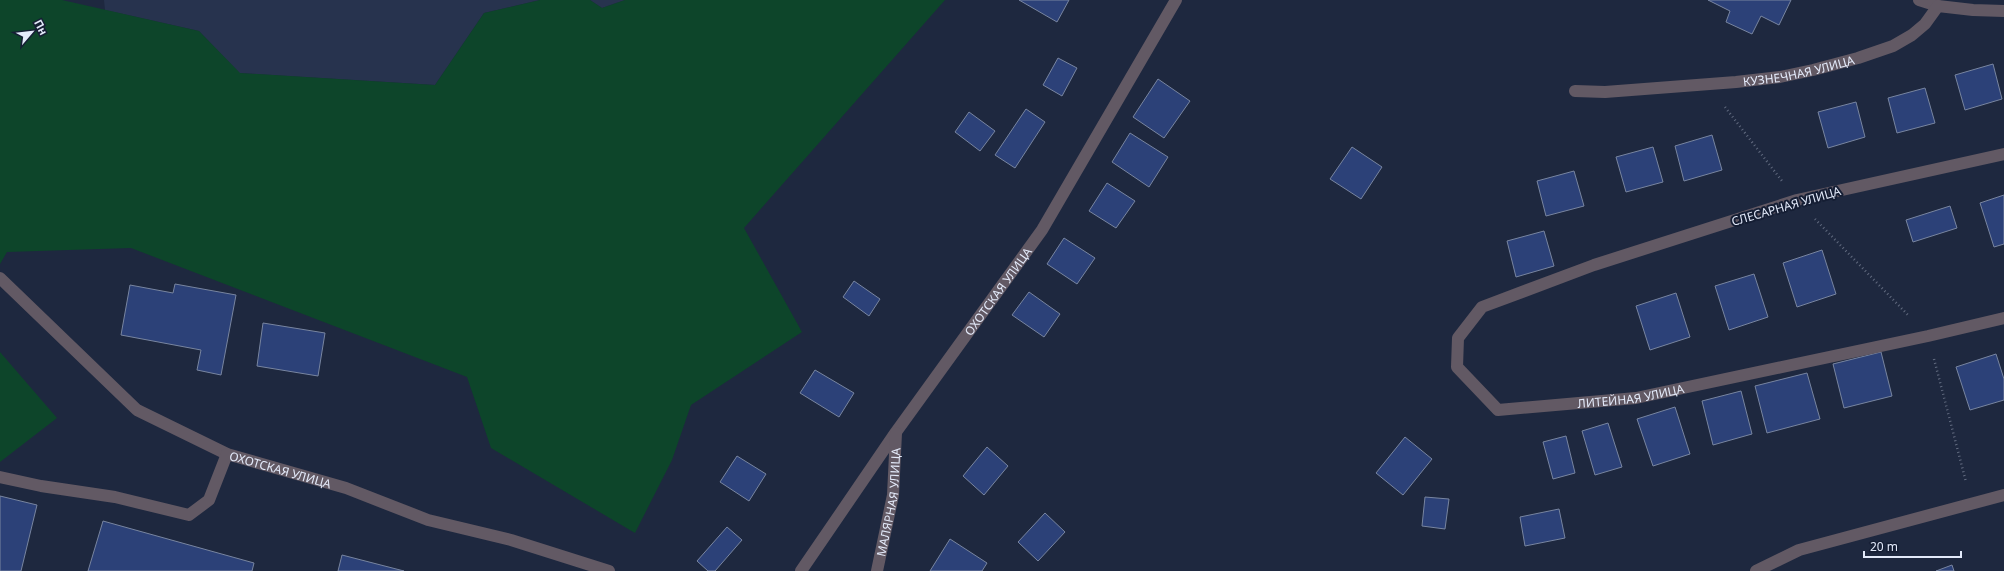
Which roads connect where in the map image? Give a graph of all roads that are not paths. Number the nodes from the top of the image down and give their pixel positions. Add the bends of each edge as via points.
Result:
1 (1176, 0) edge
2 (1919, 0) edge
3 (1938, 6) junction
4 (2004, 11) edge
5 (1575, 91) dead end
6 (2004, 154) edge
7 (1594, 265) joint
8 (0, 278) edge
9 (2004, 318) edge
10 (896, 432) junction
11 (227, 454) junction
12 (0, 477) edge
13 (2004, 495) edge
14 (609, 571) edge
15 (801, 571) edge
16 (877, 571) edge
17 (1756, 571) edge

1 - 10 street, ОХОТСКАЯ УЛИЦА via 1042,230
2 - 3 street
3 - 4 street
3 - 5 street, КУЗНЕЧНАЯ УЛИЦА via 1925,24 1892,46 1858,58 1780,77 1605,92
6 - 7 street, СЛЕСАРНАЯ УЛИЦА via 1797,200
7 - 9 street, ЛИТЕЙНАЯ УЛИЦА via 1482,307 1458,338 1457,367 1498,410 1636,398
8 - 11 street, ОХОТСКАЯ УЛИЦА via 137,410
10 - 15 street, ОХОТСКАЯ УЛИЦА
10 - 16 street, МАЛЯРНАЯ УЛИЦА via 893,495
11 - 12 street via 209,500 189,515 115,497
11 - 14 street, ОХОТСКАЯ УЛИЦА via 346,488 428,520 511,540
13 - 17 street via 1799,550

